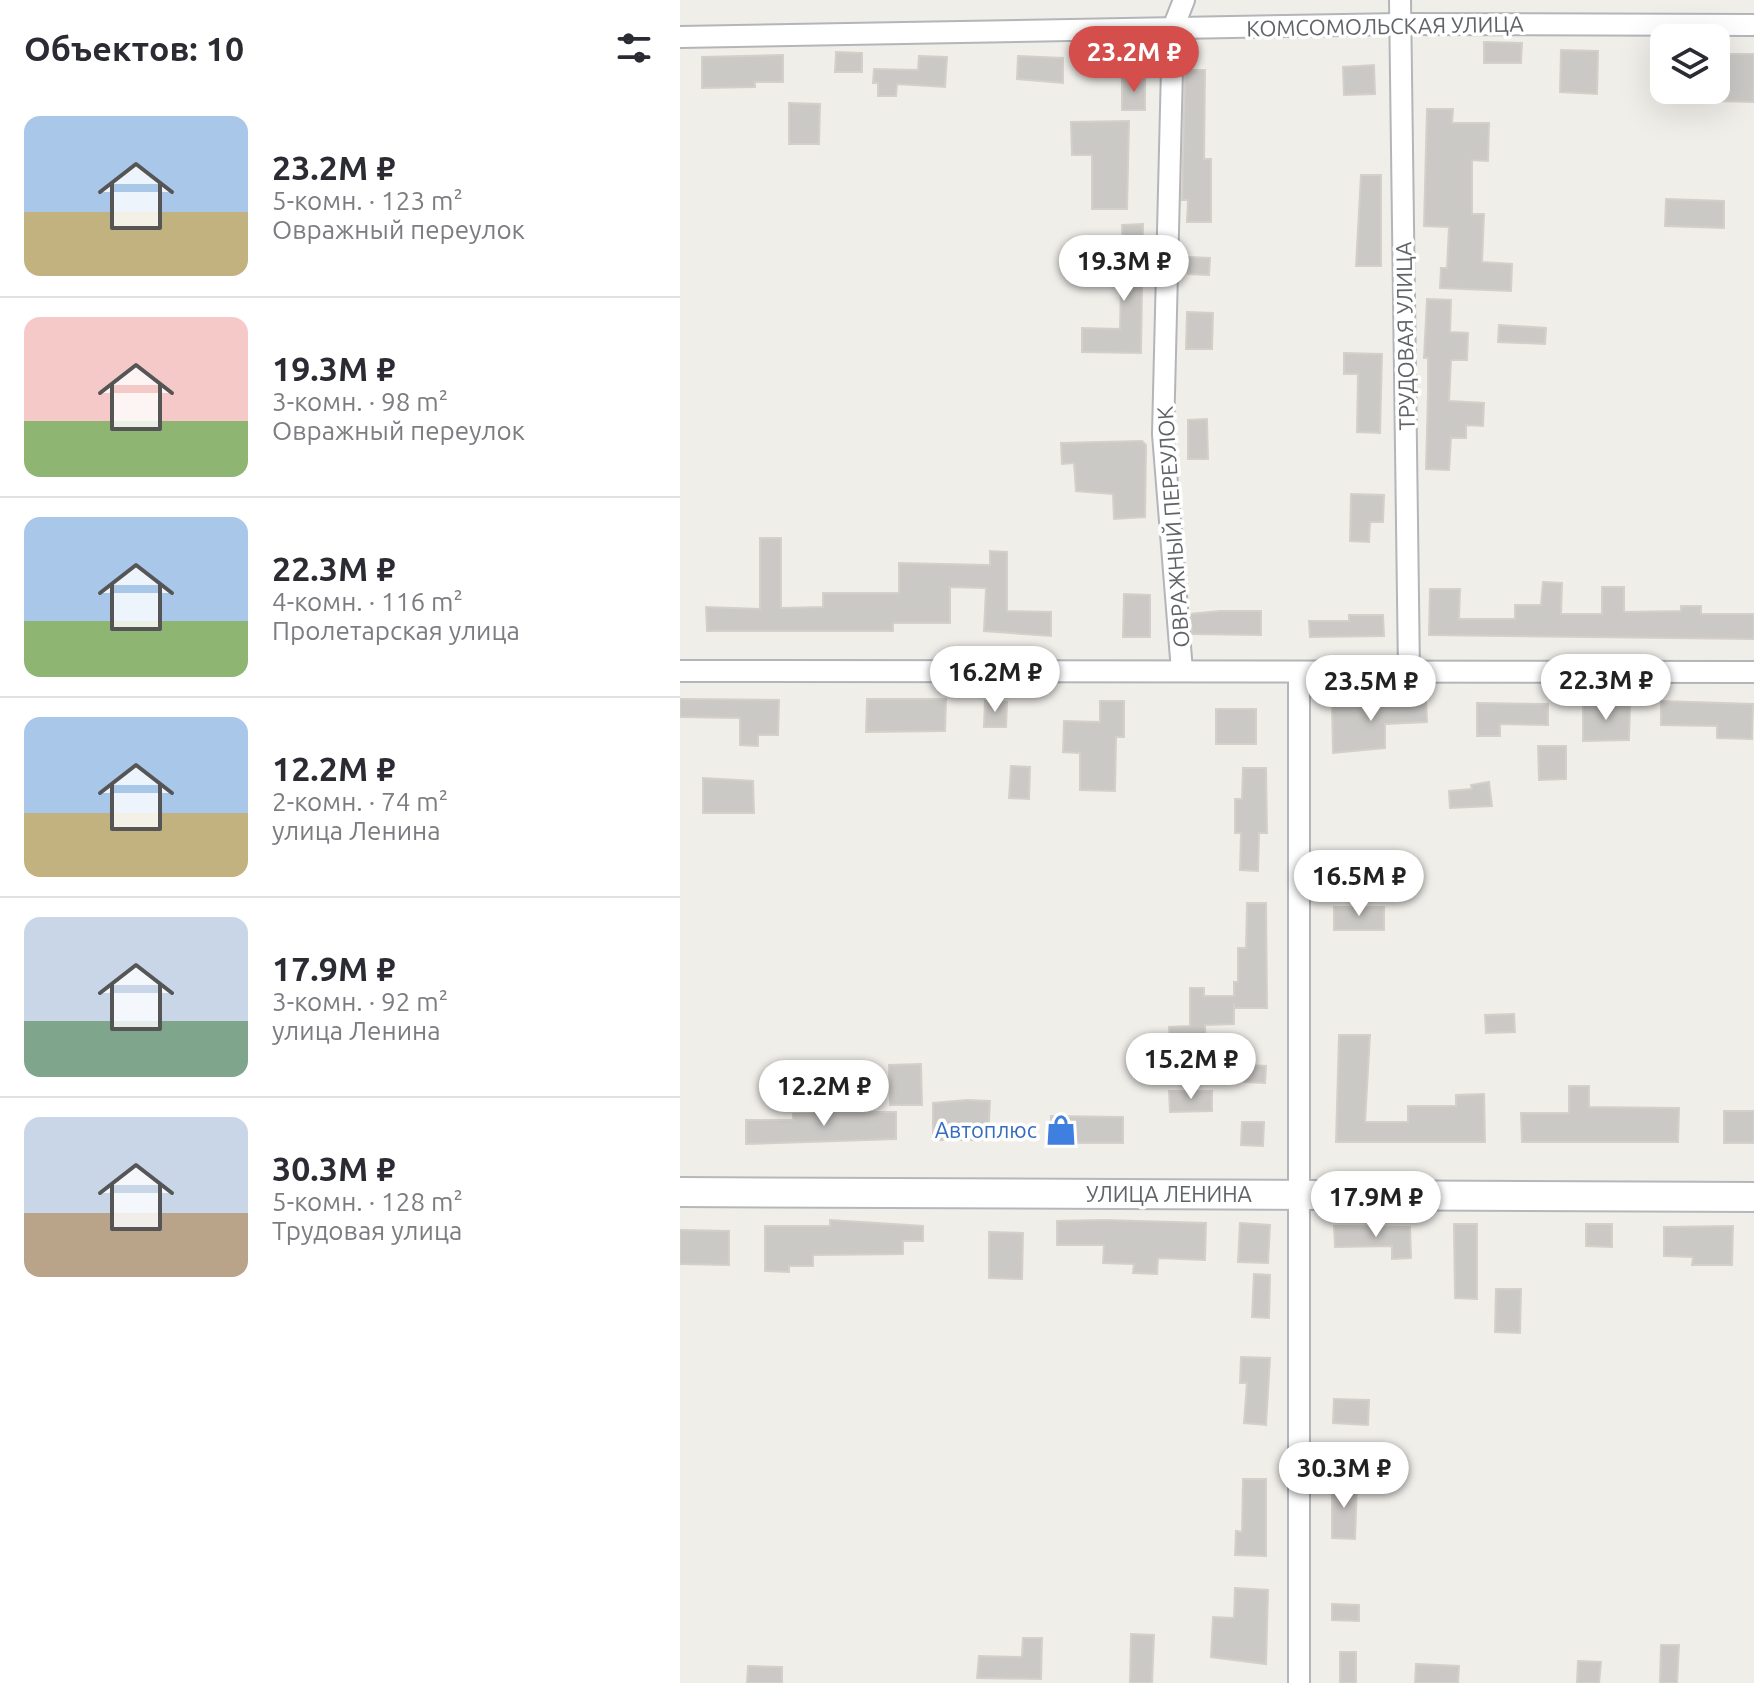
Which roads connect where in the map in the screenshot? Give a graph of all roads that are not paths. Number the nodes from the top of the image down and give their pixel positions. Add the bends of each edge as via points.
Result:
1 (1184, 0) edge
2 (1400, 0) edge
3 (1401, 24) junction
4 (1754, 25) edge
5 (1173, 28) junction
6 (680, 37) edge
7 (680, 671) edge
8 (1182, 671) junction
9 (1299, 672) junction
10 (1409, 672) junction
11 (1754, 672) edge
12 (680, 1192) edge
13 (1301, 1195) junction
14 (1754, 1197) edge
15 (1299, 1683) edge

1 - 5 street, ОВРАЖНЫЙ ПЕРЕУЛОК
2 - 3 street, ТРУДОВАЯ УЛИЦА
3 - 4 street, КОМСОМОЛЬСКАЯ УЛИЦА
3 - 5 street, КОМСОМОЛЬСКАЯ УЛИЦА
3 - 10 street, ТРУДОВАЯ УЛИЦА
5 - 6 street, КОМСОМОЛЬСКАЯ УЛИЦА
5 - 8 street, ОВРАЖНЫЙ ПЕРЕУЛОК via 1163,434
7 - 8 street
8 - 9 street
9 - 10 street
9 - 13 street
10 - 11 street
12 - 13 street, УЛИЦА ЛЕНИНА
13 - 14 street, УЛИЦА ЛЕНИНА
13 - 15 street

